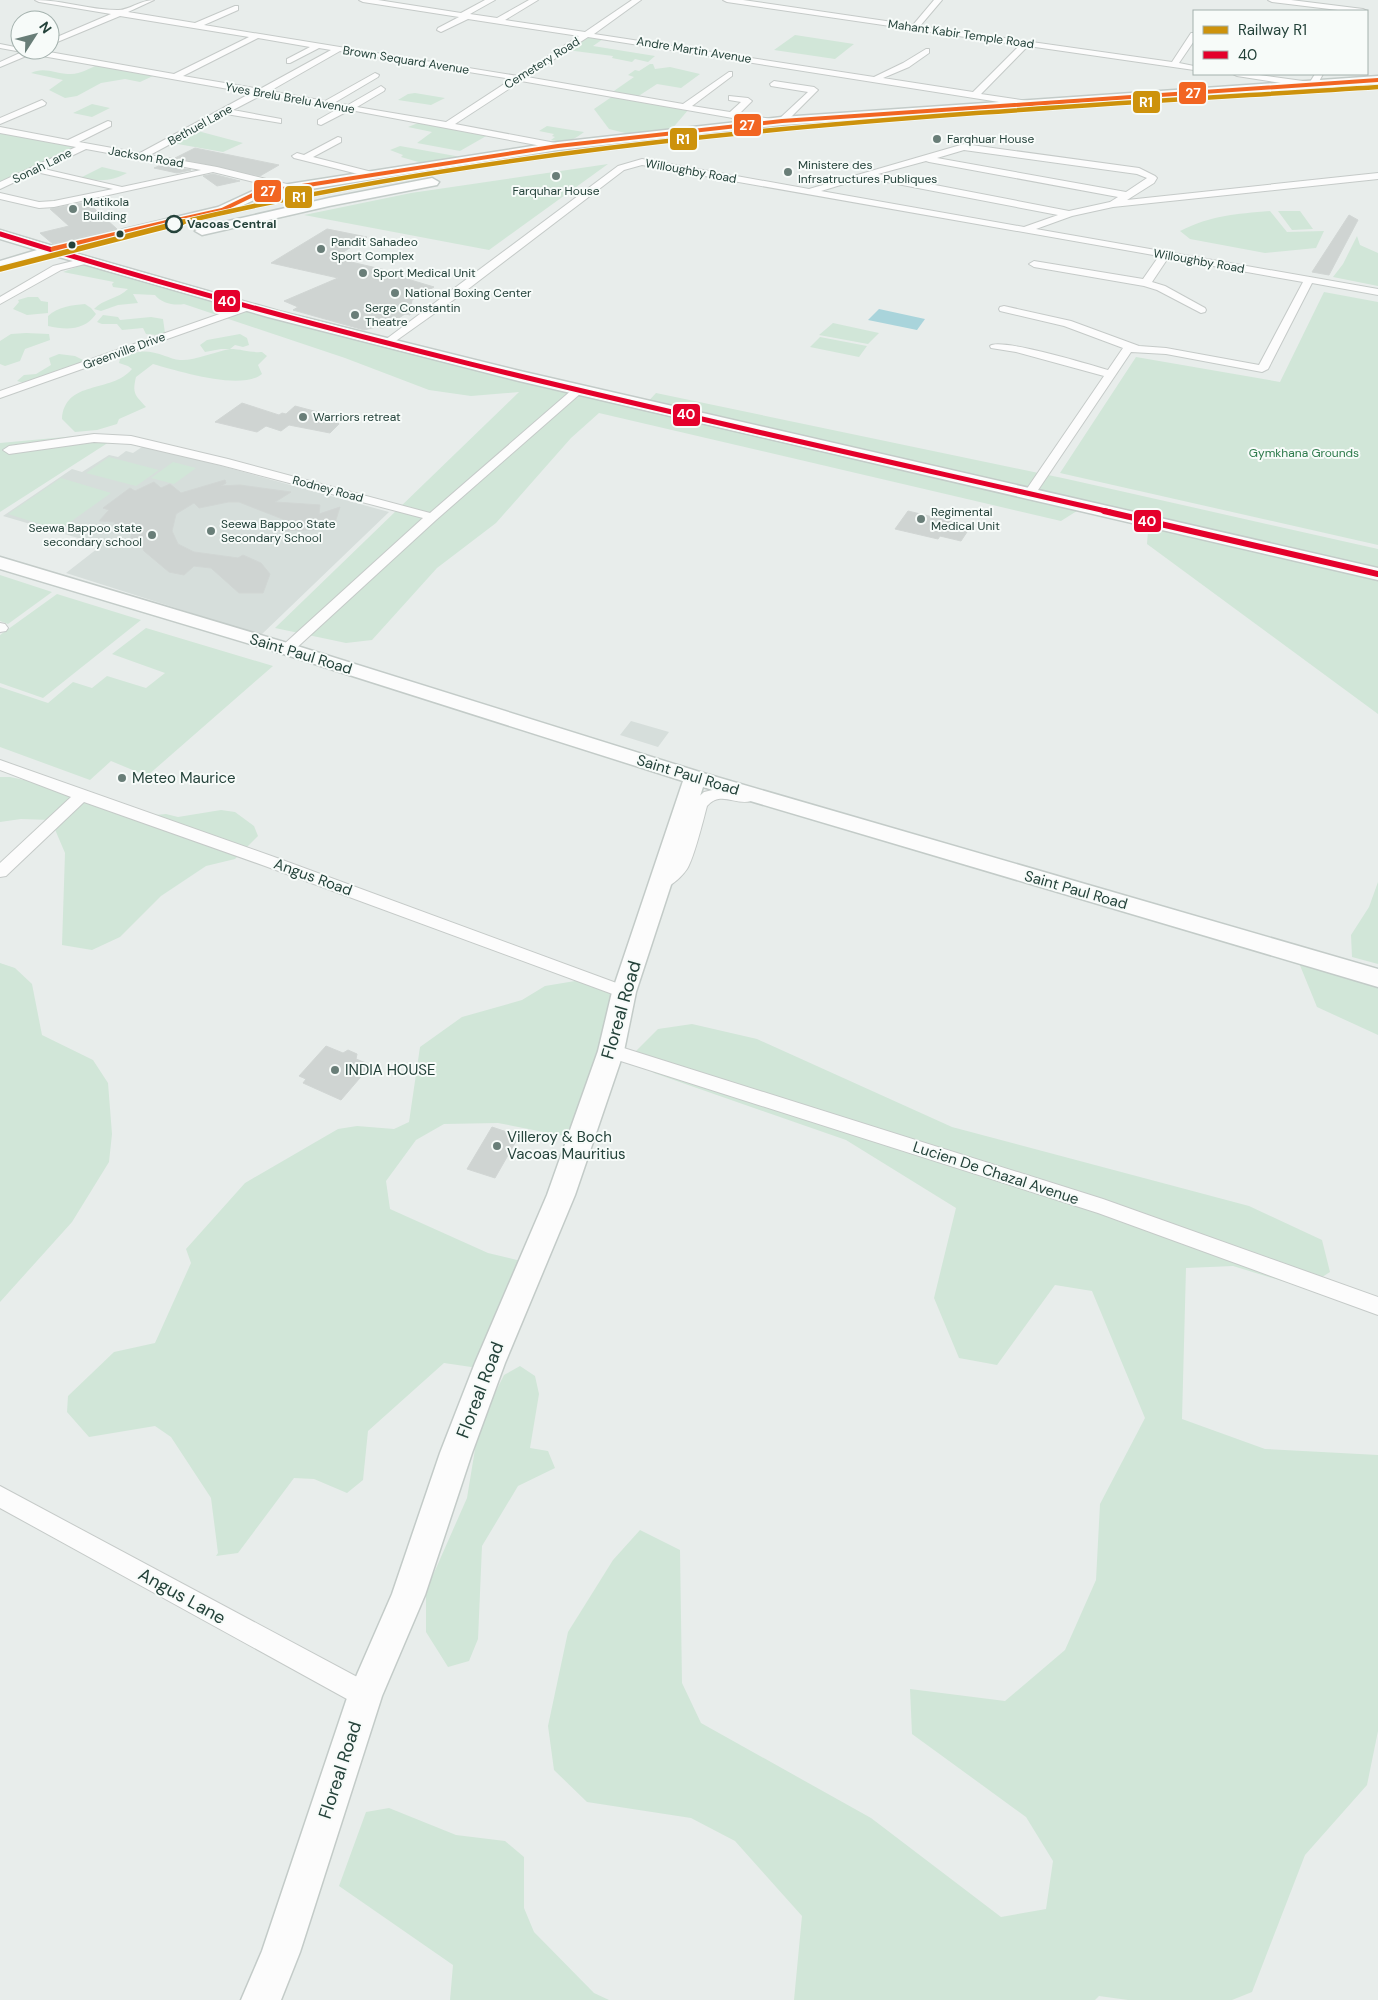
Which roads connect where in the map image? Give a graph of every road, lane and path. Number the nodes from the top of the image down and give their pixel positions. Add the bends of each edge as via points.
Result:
1 (39, 0) edge
2 (150, 0) edge
3 (363, 0) edge
4 (430, 0) edge
5 (491, 0) edge
6 (534, 0) edge
7 (637, 0) edge
8 (727, 0) edge
9 (938, 0) edge
10 (1272, 0) edge
11 (235, 8) dead end
12 (415, 8) junction
13 (1350, 10) edge
14 (120, 13) junction
15 (465, 15) junction
16 (498, 21) junction
17 (197, 25) junction
18 (915, 27) junction
19 (441, 30) dead end
20 (588, 34) junction
21 (258, 35) junction
22 (1193, 36) edge
23 (60, 39) edge
24 (1027, 44) junction
25 (319, 45) junction
26 (339, 49) junction
27 (926, 51) dead end
28 (60, 56) edge
29 (290, 61) dead end
30 (1174, 65) junction
31 (1193, 68) edge
32 (729, 74) dead end
33 (375, 75) dead end
34 (1253, 75) edge
35 (173, 78) junction
36 (518, 78) junction
37 (876, 78) junction
38 (1316, 79) edge
39 (1378, 80) edge
40 (774, 84) dead end
41 (381, 89) dead end
42 (259, 93) junction
43 (976, 94) junction
44 (732, 98) dead end
45 (315, 102) junction
46 (42, 103) dead end
47 (1025, 103) junction
48 (326, 104) junction
49 (686, 106) junction
50 (347, 108) junction
51 (303, 109) dead end
52 (225, 111) junction
53 (733, 114) junction
54 (0, 121) edge
55 (278, 121) dead end
56 (777, 121) junction
57 (321, 122) dead end
58 (108, 124) dead end
59 (446, 125) junction
60 (0, 130) edge
61 (338, 140) dead end
62 (69, 143) junction
63 (84, 146) junction
64 (558, 146) junction
65 (654, 152) dead end
66 (142, 156) junction
67 (617, 156) dead end
68 (926, 158) junction
69 (33, 169) junction
70 (217, 170) junction
71 (373, 175) junction
72 (868, 176) junction
73 (1378, 176) edge
74 (449, 180) dead end
75 (0, 186) edge
76 (291, 188) junction
77 (127, 189) junction
78 (808, 192) junction
79 (1125, 195) junction
80 (0, 196) edge
81 (1113, 204) junction
82 (1070, 214) junction
83 (1054, 219) junction
84 (1020, 229) junction
85 (193, 233) dead end
86 (1048, 233) junction
87 (0, 234) edge
88 (0, 247) edge
89 (22, 248) junction
90 (47, 251) junction
91 (105, 253) dead end
92 (1165, 255) junction
93 (81, 260) junction
94 (15, 262) junction
95 (1034, 264) dead end
96 (0, 265) edge
97 (0, 278) edge
98 (1308, 280) junction
99 (1146, 283) junction
100 (1378, 292) edge
101 (0, 302) edge
102 (248, 306) junction
103 (1004, 309) dead end
104 (1201, 310) dead end
105 (386, 343) junction
106 (995, 346) dead end
107 (1136, 349) junction
108 (1111, 374) junction
109 (577, 391) junction
110 (0, 395) edge
111 (9, 450) dead end
112 (1030, 493) junction
113 (432, 517) junction
114 (1, 564) edge
115 (1378, 574) edge
116 (287, 650) junction
117 (0, 765) edge
118 (695, 778) junction
119 (82, 796) junction
120 (812, 812) junction
121 (0, 872) edge
122 (661, 884) junction
123 (1378, 978) edge
124 (624, 992) junction
125 (611, 1051) junction
126 (1378, 1306) edge
127 (0, 1496) edge
128 (365, 1695) junction
129 (261, 2000) edge

1 - 14 street, Brown Sequard Avenue
2 - 14 street
3 - 12 street, Andre Martin Avenue
4 - 12 street
5 - 15 street
6 - 16 street
7 - 20 street, Cemetery Road
8 - 18 street, Mahant Kabir Temple Road
9 - 18 street
10 - 13 street
11 - 17 street
12 - 15 street, Andre Martin Avenue
14 - 17 street, Brown Sequard Avenue
14 - 23 street
15 - 16 street, Andre Martin Avenue
15 - 19 street
16 - 20 street, Andre Martin Avenue
17 - 21 street, Brown Sequard Avenue
18 - 24 street, Mahant Kabir Temple Road
20 - 36 street, Cemetery Road
20 - 37 street, Andre Martin Avenue
21 - 25 street, Brown Sequard Avenue
21 - 35 street
22 - 30 street
24 - 30 street, Mahant Kabir Temple Road
24 - 43 street
25 - 26 street, Brown Sequard Avenue
25 - 29 street
26 - 36 street, Brown Sequard Avenue
26 - 42 street, Bethuel Lane
27 - 37 street via 906,65
28 - 35 street, Yves Brelu Brelu Avenue
30 - 31 street, Mahant Kabir Temple Road
32 - 49 street
33 - 48 street
34 - 38 street
35 - 42 street, Yves Brelu Brelu Avenue
36 - 49 street, Brown Sequard Avenue
36 - 59 street, Cemetery Road
37 - 43 street, Andre Martin Avenue
38 - 39 street
38 - 47 street
40 - 56 street via 814,90
41 - 50 street
42 - 45 street, Yves Brelu Brelu Avenue
42 - 52 street, Bethuel Lane
43 - 47 street, Andre Martin Avenue
44 - 53 street via 748,101
45 - 48 street, Yves Brelu Brelu Avenue
45 - 51 street
46 - 54 street
47 - 56 street
48 - 50 street, Yves Brelu Brelu Avenue
49 - 53 street, Brown Sequard Avenue
50 - 57 street
50 - 59 street, Yves Brelu Brelu Avenue
52 - 55 street
52 - 66 street, Bethuel Lane
53 - 56 street, Brown Sequard Avenue
56 - 64 street
58 - 62 street
59 - 64 street, Yves Brelu Brelu Avenue
60 - 62 street, Jackson Road
61 - 71 street via 301,157
62 - 63 street, Jackson Road
63 - 66 street, Jackson Road
63 - 69 street, Sonah Lane
64 - 71 street
65 - 67 street
66 - 70 street, Jackson Road
68 - 72 street
68 - 79 street
68 - 79 street via 964,147 1139,171 1152,178
69 - 75 street, Sonah Lane
69 - 77 street
70 - 76 street, Jackson Road
70 - 77 street
71 - 76 street
72 - 78 street
72 - 82 street
73 - 81 street, Willoughby Road
74 - 85 street via 329,202
76 - 90 street via 257,193 222,210
77 - 80 street via 39,205
78 - 84 street, Willoughby Road
78 - 105 street, Willoughby Road via 648,163 629,165
79 - 81 street
81 - 82 street, Willoughby Road
82 - 83 street, Willoughby Road
83 - 84 street, Willoughby Road
83 - 86 street via 1045,226
84 - 86 street, Willoughby Road
86 - 92 street, Willoughby Road
87 - 90 street
88 - 89 street
89 - 90 street
89 - 94 street via 25,252
90 - 93 street
90 - 94 street
91 - 93 street
92 - 98 street, Willoughby Road
92 - 99 street
93 - 97 street
93 - 101 street via 57,268
93 - 102 street
94 - 96 street
95 - 99 street
98 - 100 street, Willoughby Road
98 - 107 street via 1262,369 1166,351
99 - 104 street
102 - 105 street
102 - 110 street, Greenville Drive
103 - 107 street via 1067,323
105 - 109 street
106 - 108 street
107 - 108 street via 1128,349
108 - 112 street
109 - 112 street
109 - 113 street
111 - 113 street, Rodney Road via 94,438 131,440
112 - 115 street via 1151,524
113 - 116 street
114 - 116 street, Saint Paul Road
116 - 118 street, Saint Paul Road
117 - 119 street, Angus Road
118 - 120 street, Saint Paul Road
118 - 122 street, Floreal Road
119 - 121 street
119 - 124 street, Angus Road via 281,865
120 - 122 street via 790,812 729,793 710,795 700,804 680,867
120 - 123 street, Saint Paul Road
122 - 124 street, Floreal Road
124 - 125 street, Floreal Road
125 - 126 street, Lucien De Chazal Avenue via 1103,1207
125 - 128 street, Floreal Road via 561,1195 490,1363 408,1594
127 - 128 street, Angus Lane
128 - 129 street, Floreal Road via 281,1952

